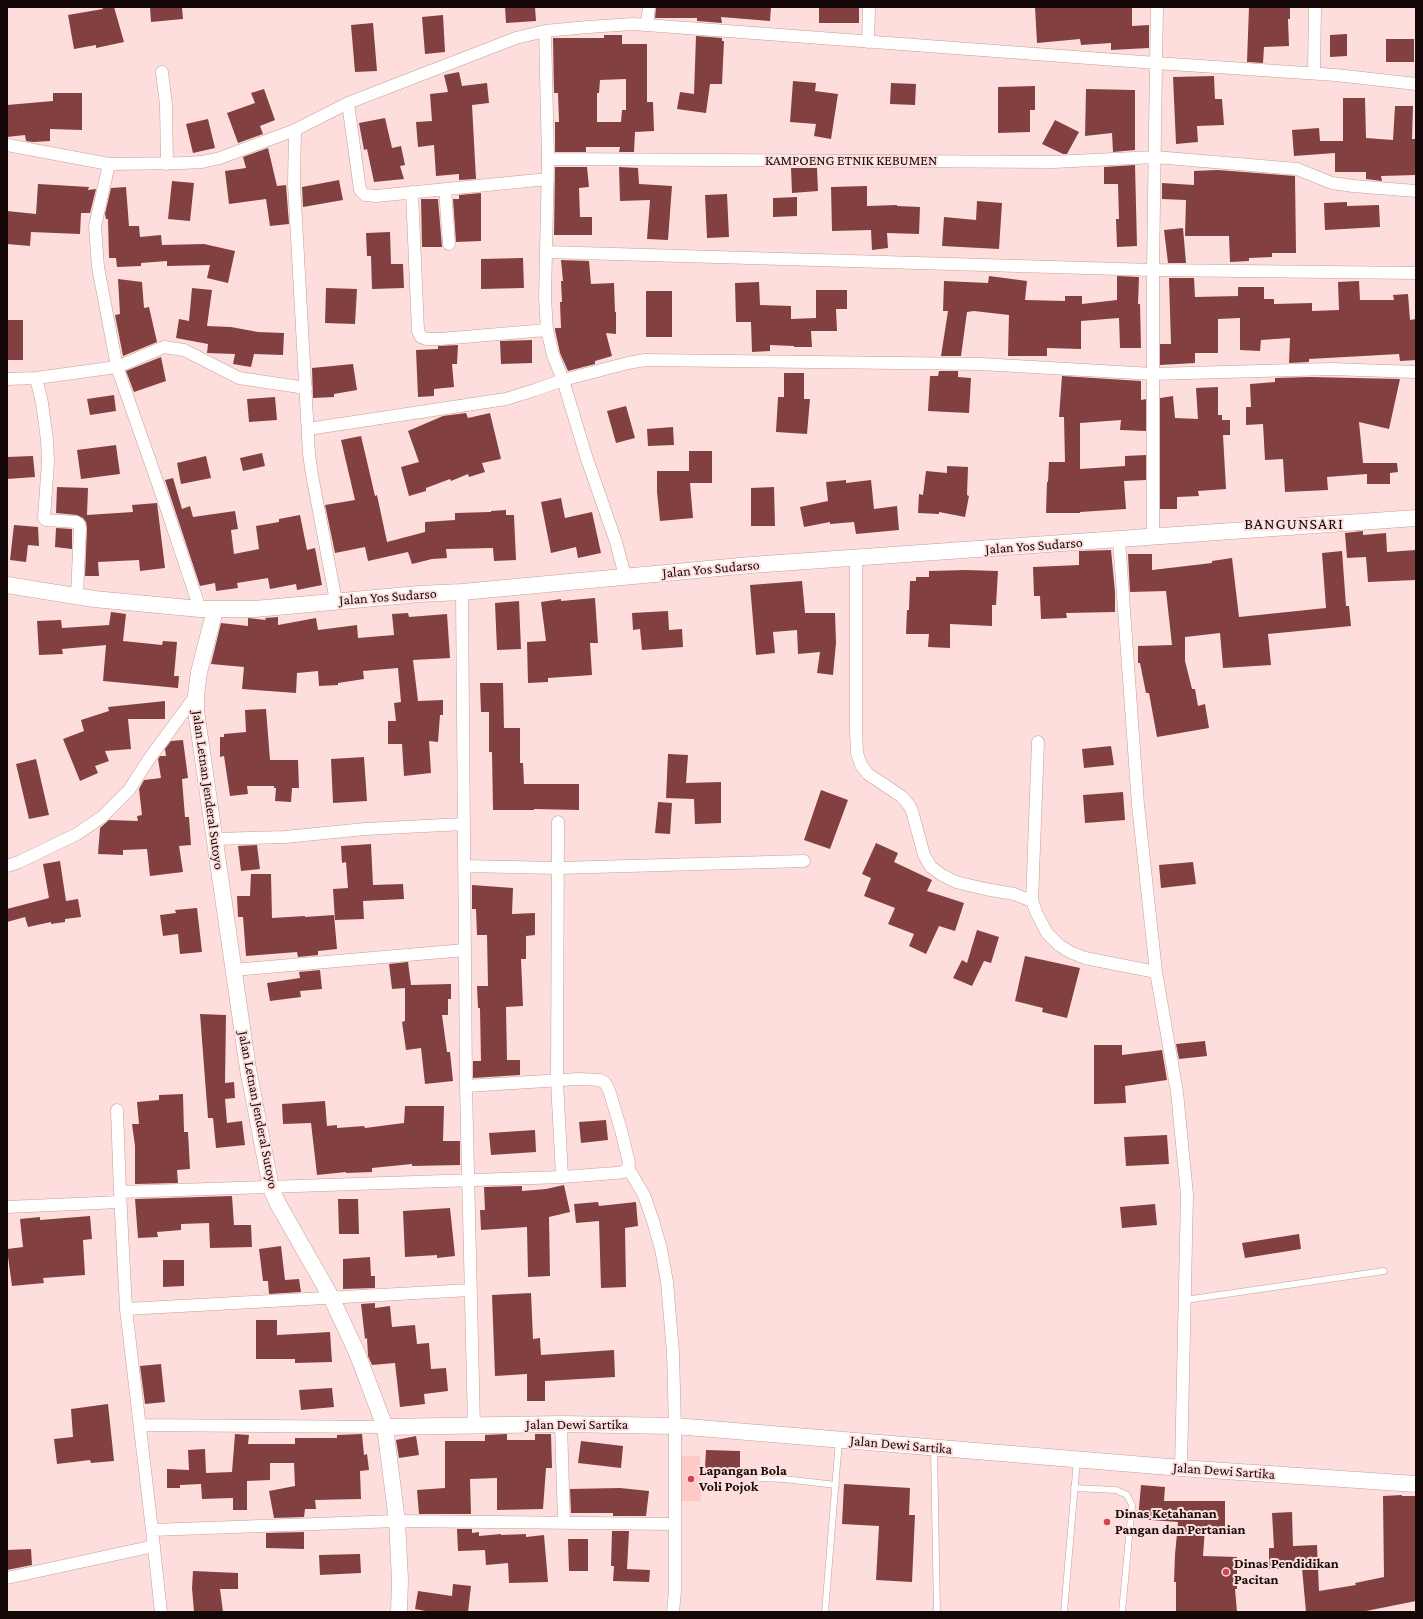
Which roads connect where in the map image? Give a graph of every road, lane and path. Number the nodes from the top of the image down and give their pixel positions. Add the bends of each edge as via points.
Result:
1 (649, 7) edge
2 (869, 7) edge
3 (1157, 7) edge
4 (1315, 7) edge
5 (646, 25) junction
6 (545, 31) junction
7 (868, 42) junction
8 (1156, 63) junction
9 (162, 72) dead end
10 (1314, 73) junction
11 (1416, 84) edge
12 (348, 104) junction
13 (295, 130) junction
14 (7, 145) edge
15 (1155, 157) junction
16 (548, 159) junction
17 (109, 164) junction
18 (167, 164) junction
19 (548, 178) junction
20 (445, 189) junction
21 (1416, 191) edge
22 (412, 192) junction
23 (449, 244) dead end
24 (547, 252) junction
25 (1153, 270) junction
26 (1416, 273) edge
27 (547, 330) junction
28 (117, 368) junction
29 (1416, 372) edge
30 (1153, 374) junction
31 (36, 378) junction
32 (7, 379) edge
33 (563, 380) junction
34 (306, 388) junction
35 (308, 429) junction
36 (1416, 518) edge
37 (1153, 536) junction
38 (1119, 540) junction
39 (856, 558) junction
40 (625, 576) junction
41 (7, 585) edge
42 (462, 592) junction
43 (77, 596) junction
44 (336, 601) junction
45 (207, 610) junction
46 (196, 695) junction
47 (1038, 742) dead end
48 (558, 822) dead end
49 (464, 824) junction
50 (214, 839) junction
51 (804, 861) dead end
52 (7, 866) edge
53 (464, 866) junction
54 (558, 868) junction
55 (1032, 901) junction
56 (465, 950) junction
57 (233, 970) junction
58 (1156, 972) junction
59 (558, 1081) junction
60 (466, 1086) junction
61 (117, 1110) dead end
62 (628, 1168) junction
63 (562, 1177) junction
64 (468, 1180) junction
65 (271, 1188) junction
66 (120, 1197) junction
67 (7, 1207) edge
68 (1384, 1271) dead end
69 (470, 1290) junction
70 (330, 1297) junction
71 (1185, 1300) junction
72 (126, 1309) junction
73 (561, 1424) junction
74 (140, 1425) junction
75 (474, 1426) junction
76 (675, 1426) junction
77 (385, 1427) junction
78 (839, 1440) junction
79 (934, 1448) junction
80 (1077, 1460) junction
81 (1181, 1468) junction
82 (760, 1478) dead end
83 (1416, 1484) edge
84 (836, 1485) junction
85 (1074, 1488) junction
86 (397, 1521) junction
87 (564, 1523) junction
88 (675, 1524) junction
89 (152, 1530) junction
90 (154, 1546) junction
91 (7, 1578) edge
92 (161, 1612) edge
93 (399, 1612) edge
94 (673, 1612) edge
95 (825, 1612) edge
96 (937, 1612) edge
97 (1064, 1612) edge
98 (1122, 1612) edge

1 - 5 street
2 - 7 street
3 - 8 street
4 - 10 street
5 - 6 street
5 - 7 street
6 - 12 street via 510,40
6 - 16 street
7 - 8 street
8 - 10 street
8 - 15 street
9 - 18 street via 166,106
10 - 11 street
12 - 13 street
12 - 22 street via 362,193 370,196
13 - 18 street via 220,158
13 - 34 street via 294,184
14 - 17 street
15 - 16 street, KAMPOENG ETNIK KEBUMEN via 1053,162
15 - 21 street, KAMPOENG ETNIK KEBUMEN via 1290,168 1332,183
15 - 25 street
16 - 19 street
17 - 18 street
17 - 28 street via 95,226 98,267
19 - 20 street
19 - 24 street
20 - 22 street
20 - 23 street
22 - 27 street via 418,331 421,337 427,339
24 - 25 street
24 - 27 street
25 - 26 street
25 - 30 street
27 - 33 street
28 - 31 street
28 - 34 street via 164,347 184,350 239,378
28 - 45 street via 164,501
29 - 30 street via 1332,369
30 - 33 street via 981,364 645,360
30 - 37 street
31 - 32 street
31 - 43 street via 47,440 44,518 79,524
33 - 35 street via 506,399
33 - 40 street
34 - 35 street
35 - 44 street via 312,476
36 - 37 street, Jalan Yos Sudarso
37 - 38 street, Jalan Yos Sudarso
38 - 39 street, Jalan Yos Sudarso
38 - 58 street via 1138,805
39 - 40 street, Jalan Yos Sudarso
39 - 55 street via 856,731 861,765 868,774 901,796 909,805 924,855 931,867 956,882 1014,894
40 - 42 street, Jalan Yos Sudarso
41 - 43 street, Jalan Yos Sudarso
42 - 44 street, Jalan Yos Sudarso
42 - 49 street
43 - 45 street, Jalan Yos Sudarso
44 - 45 street, Jalan Yos Sudarso via 255,609
45 - 46 street, Jalan Letnan Jenderal Sutoyo
46 - 50 street, Jalan Letnan Jenderal Sutoyo
46 - 52 street via 129,790 102,817 78,834
47 - 55 street
48 - 54 street
49 - 50 street
49 - 53 street
50 - 57 street, Jalan Letnan Jenderal Sutoyo
51 - 54 street
53 - 54 street
53 - 56 street
54 - 59 street
55 - 58 street via 1047,933 1070,952 1085,958
56 - 57 street
56 - 60 street
57 - 65 street, Jalan Letnan Jenderal Sutoyo via 248,1069
58 - 71 street via 1177,1092 1187,1195
59 - 60 street
59 - 62 street via 600,1080 605,1083 621,1130
59 - 63 street
60 - 64 street
61 - 66 street
62 - 63 street via 624,1172
62 - 76 street via 644,1195 654,1221 667,1282 673,1353
63 - 64 street
64 - 65 street
64 - 69 street
65 - 66 street
65 - 70 street, Jalan Letnan Jenderal Sutoyo
66 - 67 street
66 - 72 street
68 - 71 lane
69 - 70 street
69 - 75 street
70 - 72 street
70 - 77 street, Jalan Letnan Jenderal Sutoyo via 357,1353
71 - 81 street
72 - 74 street
73 - 75 street, Jalan Dewi Sartika
73 - 76 street, Jalan Dewi Sartika
73 - 87 street
74 - 77 street
74 - 89 street
75 - 77 street, Jalan Dewi Sartika
76 - 78 street, Jalan Dewi Sartika
76 - 88 street
77 - 86 street, Jalan Letnan Jenderal Sutoyo
78 - 79 street, Jalan Dewi Sartika
78 - 84 lane
79 - 80 street, Jalan Dewi Sartika
79 - 96 lane
80 - 81 street, Jalan Dewi Sartika
80 - 85 lane
81 - 83 street, Jalan Dewi Sartika
82 - 84 lane
84 - 95 lane
85 - 97 lane
85 - 98 lane via 1116,1490 1127,1496 1132,1505
86 - 87 street
86 - 89 street
86 - 93 street, Jalan Letnan Jenderal Sutoyo
87 - 88 street
88 - 94 street
89 - 90 street
90 - 91 street
90 - 92 street

